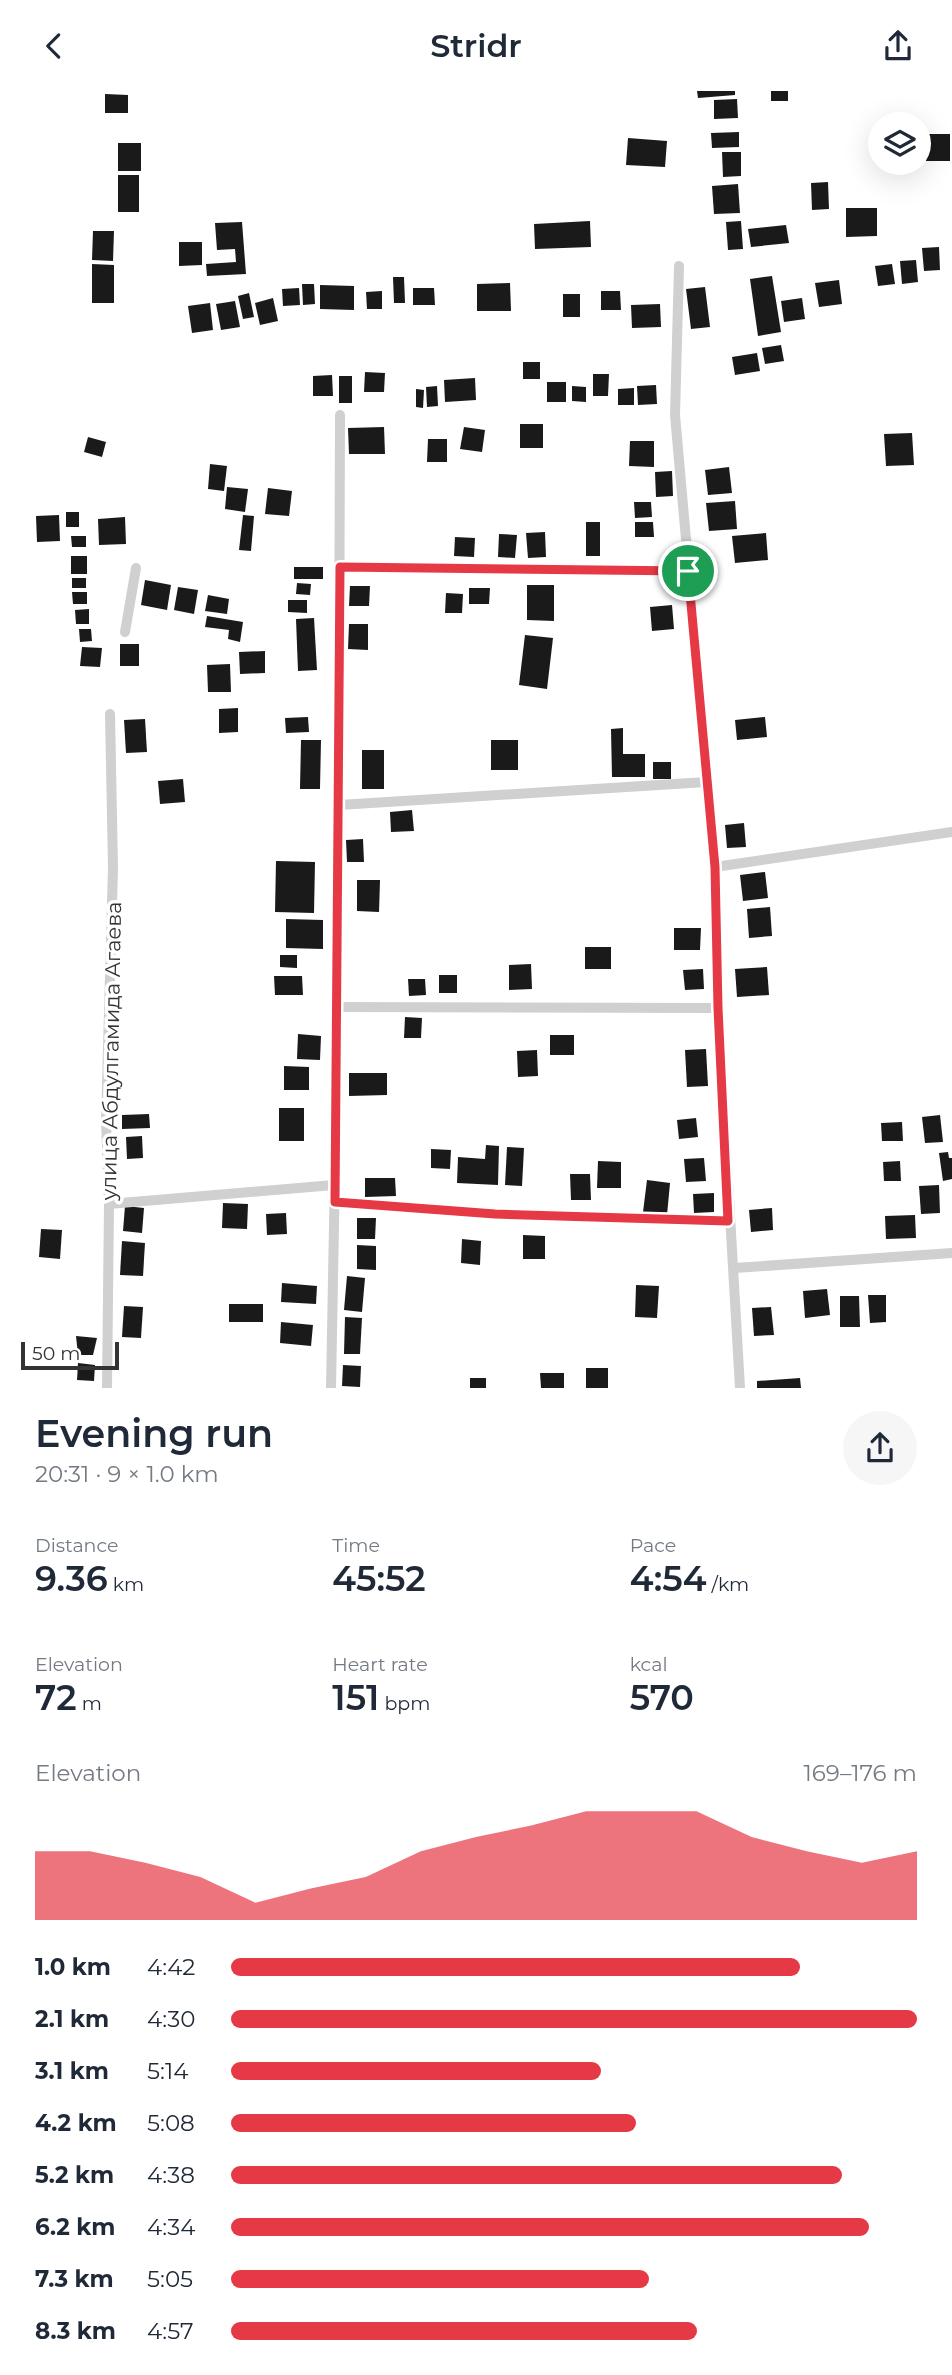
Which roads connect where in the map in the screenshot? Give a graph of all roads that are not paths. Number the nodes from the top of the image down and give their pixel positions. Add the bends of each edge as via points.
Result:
1 (680, 266) dead end
2 (340, 415) dead end
3 (340, 567) junction
4 (136, 568) dead end
5 (688, 571) junction
6 (125, 632) dead end
7 (110, 714) dead end
8 (706, 782) junction
9 (339, 804) junction
10 (952, 832) edge
11 (715, 867) junction
12 (338, 1007) junction
13 (718, 1008) junction
14 (334, 1185) junction
15 (335, 1202) junction
16 (109, 1204) junction
17 (728, 1221) junction
18 (952, 1253) edge
19 (735, 1268) junction
20 (107, 1388) edge
21 (331, 1388) edge
22 (740, 1388) edge

1 - 5 street via 675,415
2 - 3 street
3 - 5 street
3 - 9 street
4 - 6 street
5 - 8 street
7 - 16 street, улица Абдулгамида Агаева
8 - 9 street
8 - 11 street
9 - 12 street
10 - 11 street
11 - 13 street
12 - 13 street
12 - 14 street
13 - 17 street
14 - 15 street
14 - 16 street
15 - 17 street via 495,1214
15 - 21 street
16 - 20 street, улица Абдулгамида Агаева
17 - 19 street
18 - 19 street
19 - 22 street

